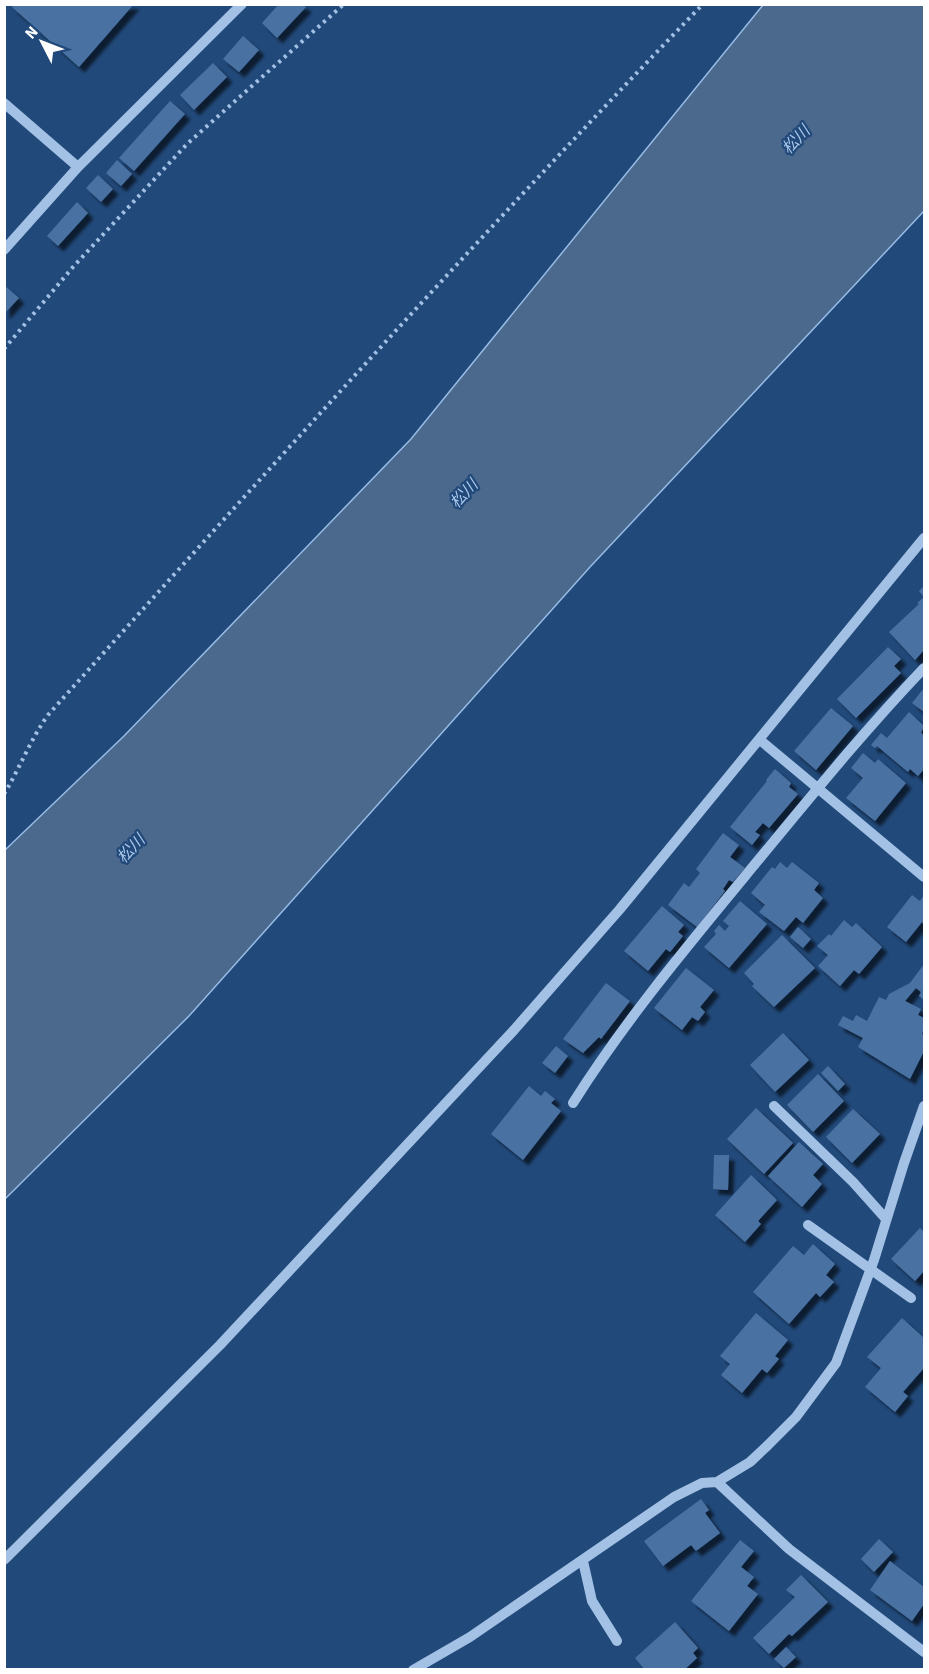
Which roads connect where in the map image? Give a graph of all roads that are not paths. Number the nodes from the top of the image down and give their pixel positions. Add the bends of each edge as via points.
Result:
1 (242, 4) edge
2 (4, 103) edge
3 (78, 167) junction
4 (4, 250) edge
5 (924, 538) edge
6 (924, 668) edge
7 (760, 740) junction
8 (817, 789) junction
9 (924, 877) edge
10 (573, 1103) dead end
11 (774, 1106) dead end
12 (924, 1106) edge
13 (886, 1219) junction
14 (808, 1225) dead end
15 (870, 1269) junction
16 (911, 1298) dead end
17 (717, 1482) junction
18 (4, 1560) edge
19 (583, 1561) junction
20 (617, 1641) dead end
21 (924, 1652) edge
22 (412, 1670) edge

1 - 3 street
2 - 3 street
3 - 4 street
5 - 7 street
6 - 8 street
7 - 8 street
7 - 18 street via 514,1030 220,1345
8 - 9 street
8 - 10 street via 648,994
11 - 13 street
12 - 13 street
13 - 15 street
14 - 15 street
15 - 16 street
15 - 17 street via 836,1363 796,1417 750,1462
17 - 19 street via 702,1483 674,1497
17 - 21 street via 789,1549
19 - 20 street via 592,1601
19 - 22 street via 470,1637

